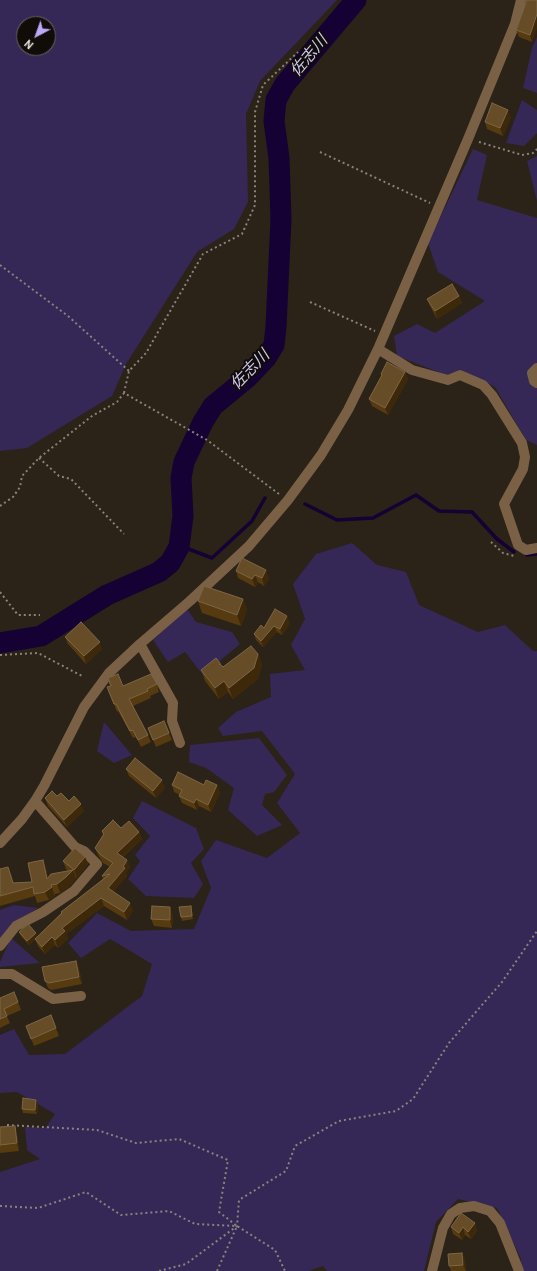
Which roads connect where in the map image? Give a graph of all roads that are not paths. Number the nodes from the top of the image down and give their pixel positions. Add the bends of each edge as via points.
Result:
1 (521, 0) edge
2 (378, 349) junction
3 (537, 368) edge
4 (537, 383) edge
5 (537, 548) edge
6 (140, 644) junction
7 (180, 743) dead end
8 (35, 801) junction
9 (0, 843) edge
10 (0, 946) edge
11 (0, 974) edge
12 (80, 996) dead end
13 (432, 1271) edge
14 (519, 1271) edge

1 - 2 street via 515,24 468,139
2 - 5 street via 412,370 448,380 460,375 483,385 492,395 522,443 525,457 523,469 504,504 518,545 526,550
2 - 6 street via 348,410 321,455 288,500 248,546
3 - 4 street via 532,373
6 - 7 street via 173,703 172,721
6 - 8 street via 109,673 84,707
8 - 9 street
8 - 10 street via 75,847 84,851 97,864 74,891 16,926
11 - 12 street via 12,974 53,1000
13 - 14 street via 443,1228 451,1214 460,1208 474,1206 490,1211 500,1223

